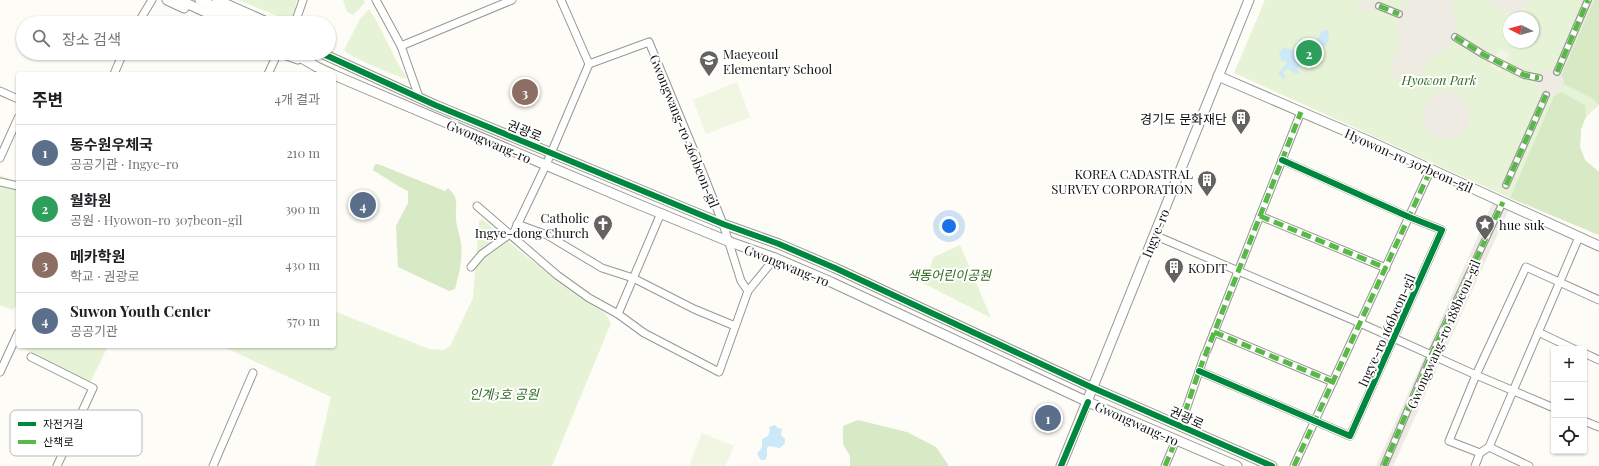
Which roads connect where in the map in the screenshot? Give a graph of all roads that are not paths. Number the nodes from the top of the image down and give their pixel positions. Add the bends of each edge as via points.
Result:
1 (152, 0) edge
2 (167, 0) edge
3 (179, 0) edge
4 (200, 0) edge
5 (217, 0) edge
6 (303, 0) edge
7 (376, 0) edge
8 (512, 0) edge
9 (561, 0) edge
10 (1249, 0) edge
11 (1588, 0) edge
12 (1380, 6) dead end
13 (1399, 14) dead end
14 (142, 16) edge
15 (201, 16) edge
16 (214, 16) edge
17 (235, 16) edge
18 (253, 16) edge
19 (297, 16) edge
20 (1455, 37) dead end
21 (401, 46) junction
22 (120, 60) edge
23 (275, 60) edge
24 (300, 60) edge
25 (305, 60) edge
26 (336, 60) edge
27 (589, 64) junction
28 (316, 66) junction
29 (115, 72) edge
30 (269, 72) edge
31 (329, 72) edge
32 (1557, 72) dead end
33 (336, 75) edge
34 (1218, 76) junction
35 (1539, 78) dead end
36 (0, 90) edge
37 (1546, 95) dead end
38 (419, 97) junction
39 (16, 98) edge
40 (1301, 112) junction
41 (16, 122) edge
42 (551, 152) junction
43 (0, 158) edge
44 (1282, 160) junction
45 (546, 165) junction
46 (1431, 169) junction
47 (0, 182) edge
48 (1506, 185) dead end
49 (16, 186) edge
50 (1503, 202) junction
51 (477, 206) dead end
52 (661, 213) junction
53 (1260, 216) junction
54 (1409, 217) junction
55 (518, 224) junction
56 (723, 224) junction
57 (511, 235) junction
58 (1154, 235) junction
59 (1579, 237) junction
60 (730, 242) junction
61 (1599, 246) edge
62 (775, 258) junction
63 (471, 267) dead end
64 (1386, 268) junction
65 (1238, 271) junction
66 (633, 278) junction
67 (1560, 282) junction
68 (748, 291) junction
69 (1599, 300) edge
70 (618, 314) junction
71 (1360, 323) junction
72 (735, 326) junction
73 (1214, 332) junction
74 (1538, 332) junction
75 (16, 338) edge
76 (1394, 338) junction
77 (1568, 346) edge
78 (1431, 355) junction
79 (1587, 355) edge
80 (31, 357) dead end
81 (1599, 360) edge
82 (1199, 371) junction
83 (0, 372) edge
84 (253, 373) dead end
85 (1476, 375) junction
86 (1333, 382) junction
87 (1093, 388) junction
88 (1513, 391) junction
89 (1088, 402) junction
90 (1551, 407) edge
91 (82, 410) edge
92 (1315, 420) junction
93 (1587, 422) edge
94 (1180, 427) junction
95 (1599, 427) edge
96 (1176, 440) junction
97 (1489, 447) junction
98 (1480, 453) junction
99 (61, 456) edge
100 (57, 466) edge
101 (213, 466) edge
102 (1061, 466) edge
103 (1165, 466) edge
104 (1236, 466) edge
105 (1272, 466) edge
106 (1294, 466) edge
107 (1384, 466) edge
108 (1475, 466) edge
109 (1529, 466) edge

1 - 14 street
2 - 15 street
3 - 16 street
4 - 17 street
5 - 18 street
6 - 19 street
7 - 21 street
8 - 21 street
9 - 27 street
10 - 34 street, Ingye-ro
11 - 32 street
12 - 13 street
20 - 35 street via 1524,75
21 - 38 street
22 - 29 street
23 - 30 street
24 - 28 street, Gwongwang-ro
25 - 28 street, Gwongwang-ro
26 - 38 street, 권광로
27 - 42 street
27 - 56 street, Gwongwang-ro 260beon-gil via 649,42
28 - 31 street, Gwongwang-ro
33 - 45 street, Gwongwang-ro
34 - 40 street, Hyowon-ro 307beon-gil
34 - 58 street, Ingye-ro
36 - 39 street
37 - 48 street
38 - 42 street, 권광로
40 - 44 street
40 - 46 street, Hyowon-ro 307beon-gil
41 - 43 street
42 - 45 street
42 - 56 street, 권광로
44 - 53 street
44 - 54 street
45 - 52 street, Gwongwang-ro
45 - 55 street
46 - 50 street, Hyowon-ro 307beon-gil
46 - 54 street
47 - 49 street
50 - 59 street, Hyowon-ro 307beon-gil
50 - 78 street, Gwongwang-ro 188beon-gil
51 - 57 street
52 - 60 street, Gwongwang-ro
52 - 66 street
53 - 64 street
53 - 65 street
54 - 64 street
54 - 76 street, Ingye-ro 166beon-gil via 1442,230
55 - 57 street
55 - 66 street via 547,235 602,268
56 - 60 street, Gwongwang-ro 260beon-gil
56 - 87 street, 권광로 via 828,265
57 - 63 street via 482,254
57 - 70 street via 557,275 589,298
58 - 65 street, Ingye-ro 166beon-gil
58 - 87 street, Ingye-ro
59 - 61 street, Hyowon-ro 307beon-gil
59 - 67 street
60 - 62 street, Gwongwang-ro
60 - 68 street, Gwongwang-ro 260beon-gil via 733,260
62 - 68 street
62 - 89 street, Gwongwang-ro
64 - 71 street
65 - 71 street, Ingye-ro 166beon-gil
65 - 73 street
66 - 70 street
66 - 72 street
67 - 69 street
67 - 74 street
67 - 85 street via 1526,267
68 - 72 street
70 - 72 street via 644,333 719,372
71 - 76 street, Ingye-ro 166beon-gil
71 - 86 street
73 - 82 street
73 - 86 street
74 - 77 street
74 - 88 street
75 - 83 street
76 - 78 street, Ingye-ro 166beon-gil
76 - 92 street, Ingye-ro 166beon-gil via 1350,436
78 - 85 street, Ingye-ro 166beon-gil
78 - 107 street, Gwongwang-ro 188beon-gil
79 - 81 street
80 - 91 street via 92,388
82 - 92 street
82 - 94 street
84 - 101 street
85 - 88 street, Ingye-ro 166beon-gil
85 - 98 street via 1449,441
86 - 92 street
87 - 89 street, Ingye-ro
87 - 94 street, 권광로
88 - 90 street, Ingye-ro 166beon-gil
88 - 97 street
89 - 96 street, Gwongwang-ro
89 - 102 street, Ingye-ro
92 - 106 street
93 - 95 street
94 - 105 street, 권광로
96 - 103 street
96 - 104 street, Gwongwang-ro
97 - 98 street
97 - 109 street
98 - 108 street
99 - 100 street

